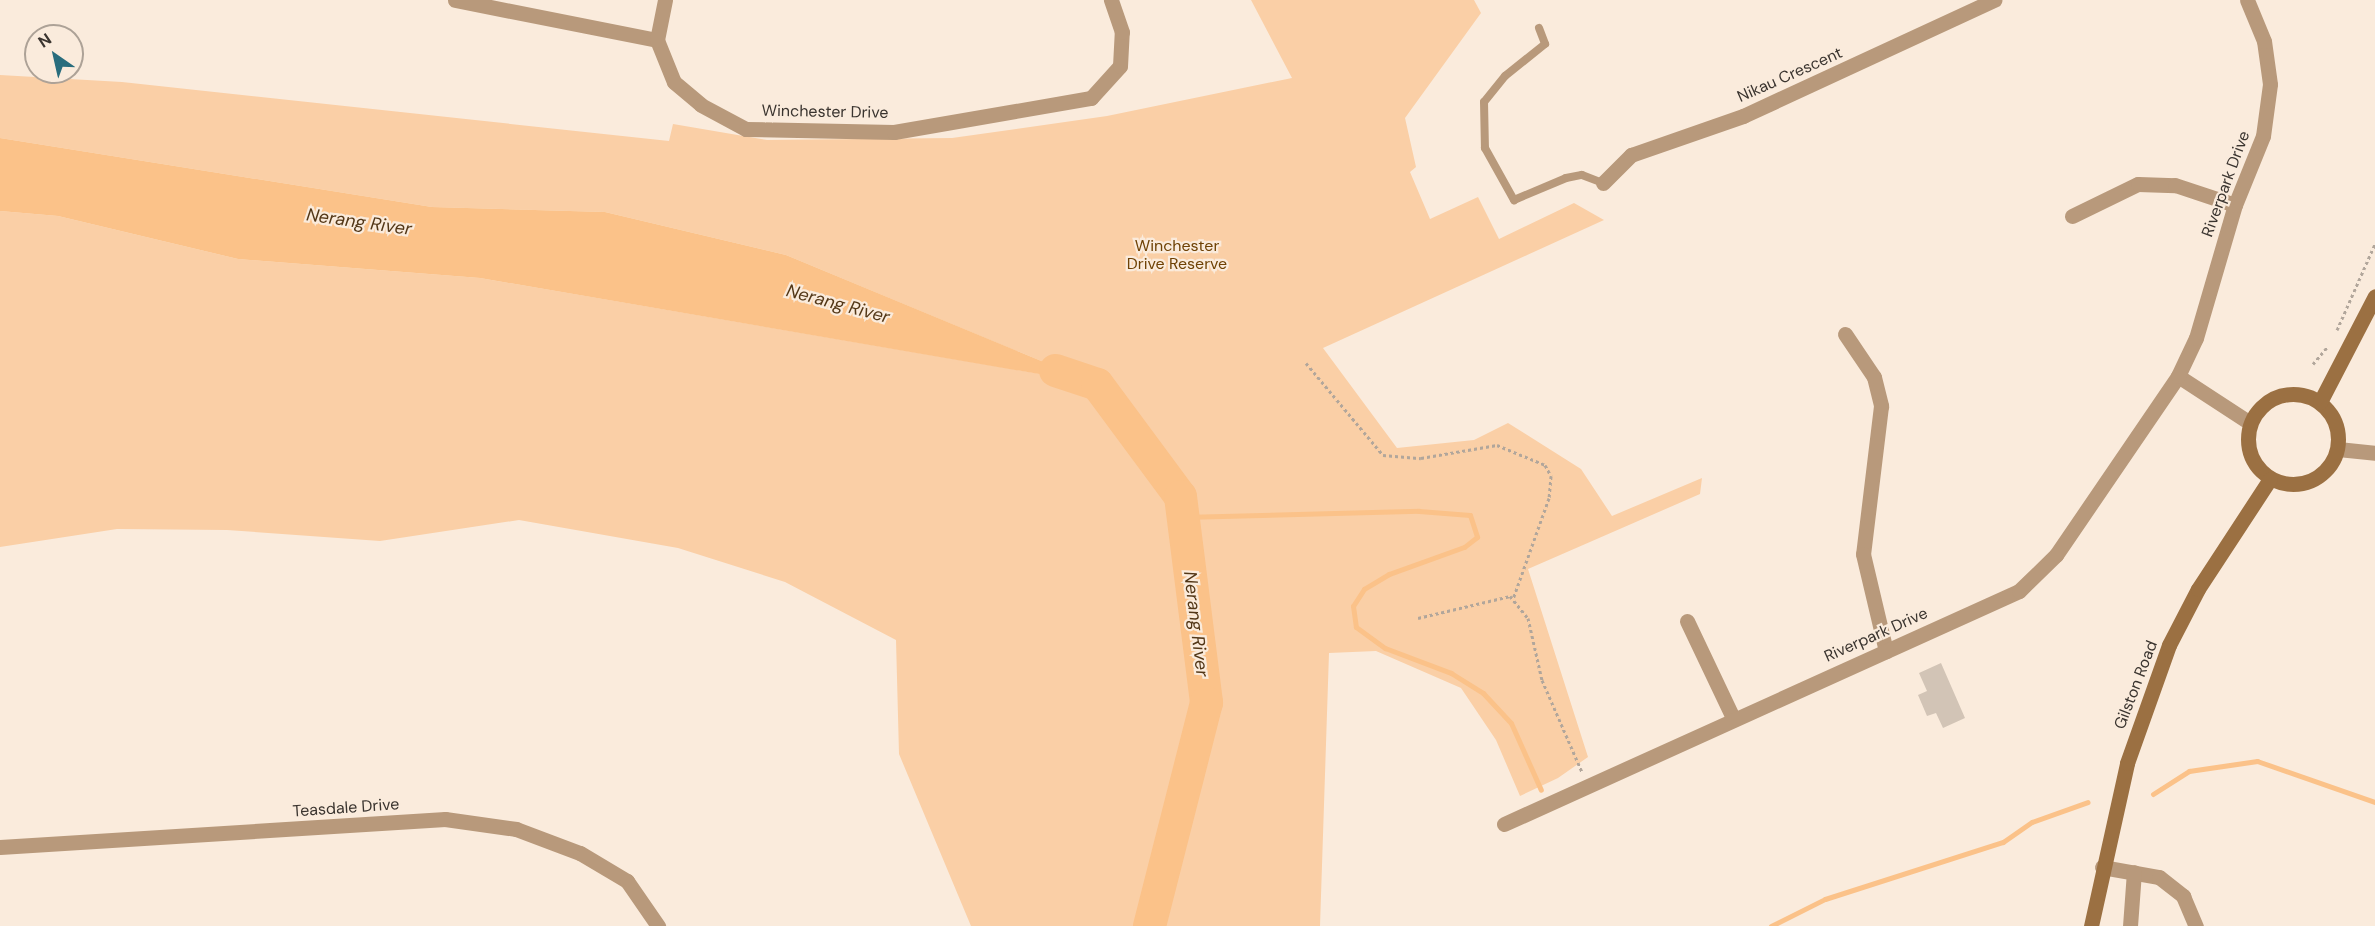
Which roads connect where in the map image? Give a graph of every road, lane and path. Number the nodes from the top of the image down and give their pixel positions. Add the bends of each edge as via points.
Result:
1 (455, 0) edge
2 (665, 0) edge
3 (1111, 0) edge
4 (1994, 0) edge
5 (2247, 0) edge
6 (1539, 28) dead end
7 (657, 40) junction
8 (1603, 183) joint
9 (2235, 205) junction
10 (2072, 216) dead end
11 (2375, 244) edge
12 (2375, 296) edge
13 (1845, 334) dead end
14 (1306, 363) dead end
15 (2313, 364) dead end
16 (2178, 375) junction
17 (2320, 402) junction
18 (2250, 423) junction
19 (2338, 448) junction
20 (2375, 453) edge
21 (2270, 479) junction
22 (1513, 599) junction
23 (1418, 618) dead end
24 (1688, 621) dead end
25 (1886, 651) junction
26 (1733, 718) junction
27 (1592, 785) junction
28 (1504, 825) dead end
29 (0, 847) edge
30 (2102, 867) junction
31 (2134, 872) junction
32 (658, 926) edge
33 (2091, 926) edge
34 (2130, 926) edge
35 (2196, 926) edge

1 - 7 street
2 - 7 street
3 - 7 street, Winchester Drive via 1122,32 1120,66 1091,98 894,132 746,129 701,105 674,82
4 - 8 street, Nikau Crescent via 1743,116 1631,155
5 - 9 street, Riverpark Drive via 2264,41 2270,84 2263,136
6 - 8 lane via 1545,44 1505,76 1484,102 1485,148 1515,200 1566,178 1582,175
9 - 10 street via 2175,185 2138,184
9 - 16 street, Riverpark Drive via 2196,338
11 - 15 path via 2332,339
12 - 17 main road
13 - 25 street via 1874,377 1881,406 1863,554
14 - 22 path via 1383,455 1421,458 1497,445 1545,465 1551,476 1549,498
16 - 18 street
16 - 25 street, Riverpark Drive via 2056,555 2019,591
17 - 18 main road via 2300,394 2280,396 2262,406
17 - 19 main road via 2334,420
18 - 21 main road via 2252,461
19 - 20 street
19 - 21 main road via 2329,466 2309,482
21 - 30 main road, Gilston Road via 2198,590 2169,645 2127,763
22 - 23 path via 1491,597
22 - 27 path via 1528,618 1542,680 1566,728 1572,761
24 - 26 street
25 - 26 street, Riverpark Drive
26 - 27 street, Riverpark Drive
27 - 28 street, Riverpark Drive
29 - 32 street, Teasdale Drive via 445,819 516,829 580,853 627,881
30 - 31 street
30 - 33 main road, Gilston Road
31 - 34 street
31 - 35 street via 2172,885

